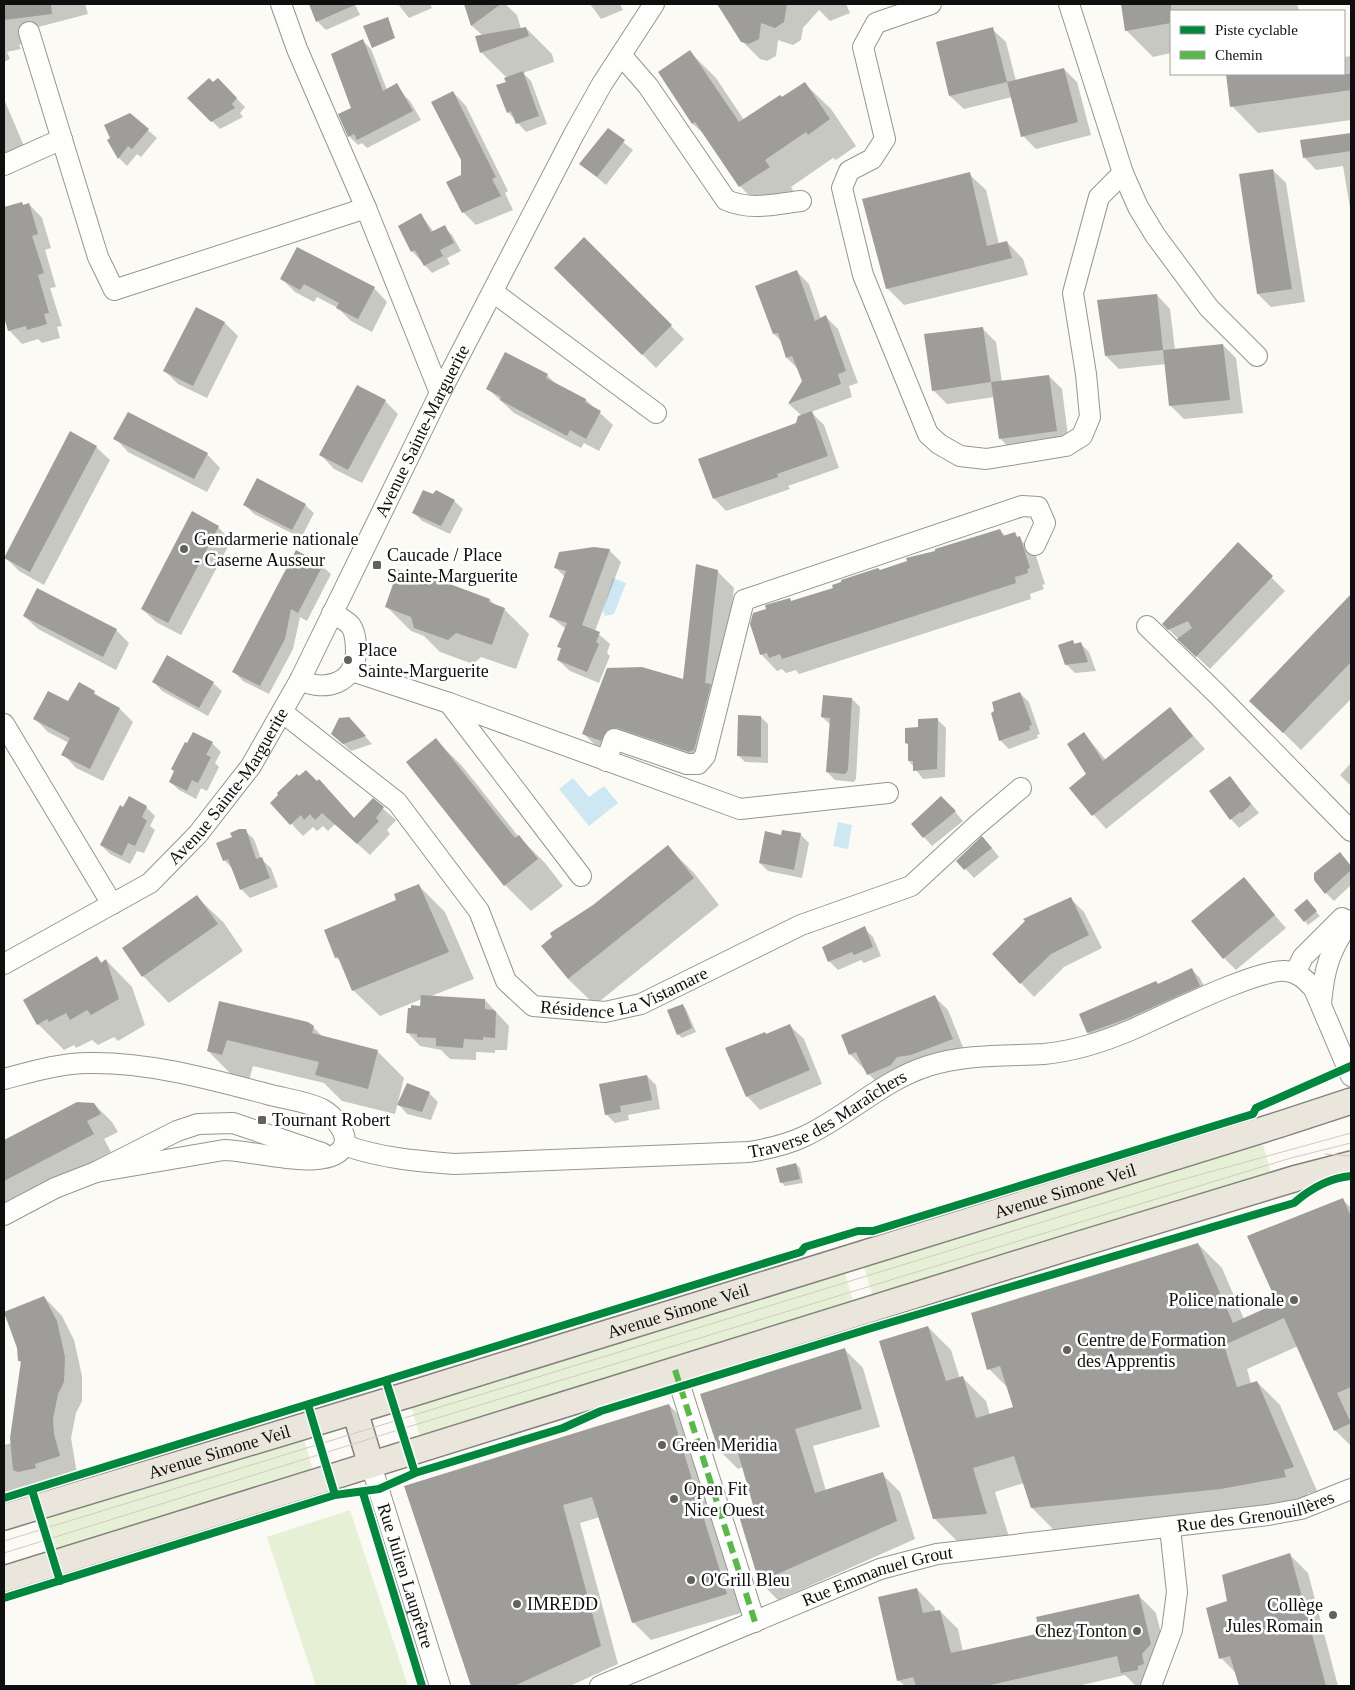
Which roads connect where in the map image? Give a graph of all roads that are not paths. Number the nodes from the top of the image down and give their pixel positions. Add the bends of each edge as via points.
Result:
1 (281, 4) edge
2 (654, 4) edge
3 (931, 4) edge
4 (1070, 4) edge
5 (29, 32) dead end
6 (620, 55) junction
7 (62, 139) junction
8 (4, 165) edge
9 (1123, 173) junction
10 (801, 201) dead end
11 (366, 208) junction
12 (493, 292) junction
13 (1257, 356) dead end
14 (440, 393) junction
15 (656, 413) dead end
16 (1035, 544) dead end
17 (332, 613) junction
18 (1146, 626) dead end
19 (352, 671) junction
20 (300, 680) junction
21 (449, 703) junction
22 (282, 712) junction
23 (4, 724) edge
24 (606, 761) junction
25 (1021, 788) dead end
26 (888, 793) dead end
27 (1351, 831) edge
28 (581, 876) dead end
29 (112, 904) junction
30 (1351, 911) edge
31 (1351, 920) edge
32 (4, 964) edge
33 (1295, 973) junction
34 (1321, 1004) junction
35 (1351, 1076) edge
36 (4, 1079) edge
37 (1351, 1101) edge
38 (338, 1151) junction
39 (1351, 1164) edge
40 (96, 1172) junction
41 (4, 1215) edge
42 (676, 1370) junction
43 (355, 1411) junction
44 (371, 1465) junction
45 (1351, 1489) edge
46 (4, 1517) edge
47 (1170, 1528) junction
48 (4, 1578) edge
49 (755, 1622) junction
50 (440, 1686) edge
51 (600, 1686) edge
52 (1151, 1686) edge

1 - 11 street
2 - 6 street, Avenue Sainte-Marguerite
3 - 9 street via 876,23 863,47 885,139 872,159 849,171 842,188 863,275 928,434 939,444 960,456 986,459 1066,446 1082,436 1090,418 1073,293 1099,196
4 - 9 street
5 - 7 street
6 - 10 street via 648,86 726,200 740,206 756,207
6 - 12 street, Avenue Sainte-Marguerite via 582,118
7 - 8 street
7 - 11 street via 98,257 114,290
9 - 13 street via 1138,207 1178,267 1209,308
11 - 14 street
12 - 14 street, Avenue Sainte-Marguerite
12 - 15 street
14 - 17 street, Avenue Sainte-Marguerite
16 - 24 street via 1045,523 1038,507 1022,506 744,600 705,756 698,764 687,764 614,740
17 - 19 street via 344,620 355,636 356,657
17 - 20 street, Avenue Sainte-Marguerite
18 - 27 street
19 - 20 street via 345,680 325,686 312,686
19 - 21 street
20 - 22 street, Avenue Sainte-Marguerite
21 - 24 street
21 - 28 street
22 - 25 street, Résidence La Vistamare via 398,802 479,911 506,981 533,1006 604,1012 641,1004 800,925 911,886
22 - 29 street, Avenue Sainte-Marguerite via 251,766 198,834 150,883
23 - 29 street
24 - 26 street via 740,809
29 - 32 street, Avenue Sainte-Marguerite
30 - 33 street via 1302,957
31 - 34 street via 1331,952 1325,969
33 - 34 street via 1306,980
33 - 38 street, Traverse des Maraîchers via 1285,970 1250,979 1101,1043 1043,1054 986,1055 928,1066 874,1091 803,1138 776,1147 749,1152 454,1164
34 - 35 street
36 - 38 street via 88,1063 124,1064 217,1081 320,1108 330,1114 340,1128
37 - 43 main road, Avenue Simone Veil
38 - 40 street via 304,1160 224,1150
38 - 40 street via 234,1123 216,1122 177,1131
39 - 42 main road via 1099,1238
40 - 41 street via 55,1188
42 - 44 main road
42 - 49 street
43 - 44 main road
43 - 46 main road, Avenue Simone Veil
44 - 48 main road
44 - 50 street, Rue Julien Lauprêtre
45 - 47 street, Rue des Grenouillères via 1301,1509
47 - 49 street, Rue Emmanuel Grout via 937,1554 880,1569
47 - 52 street, Rue des Grenouillères via 1177,1592 1172,1630
49 - 51 street, Rue Emmanuel Grout

